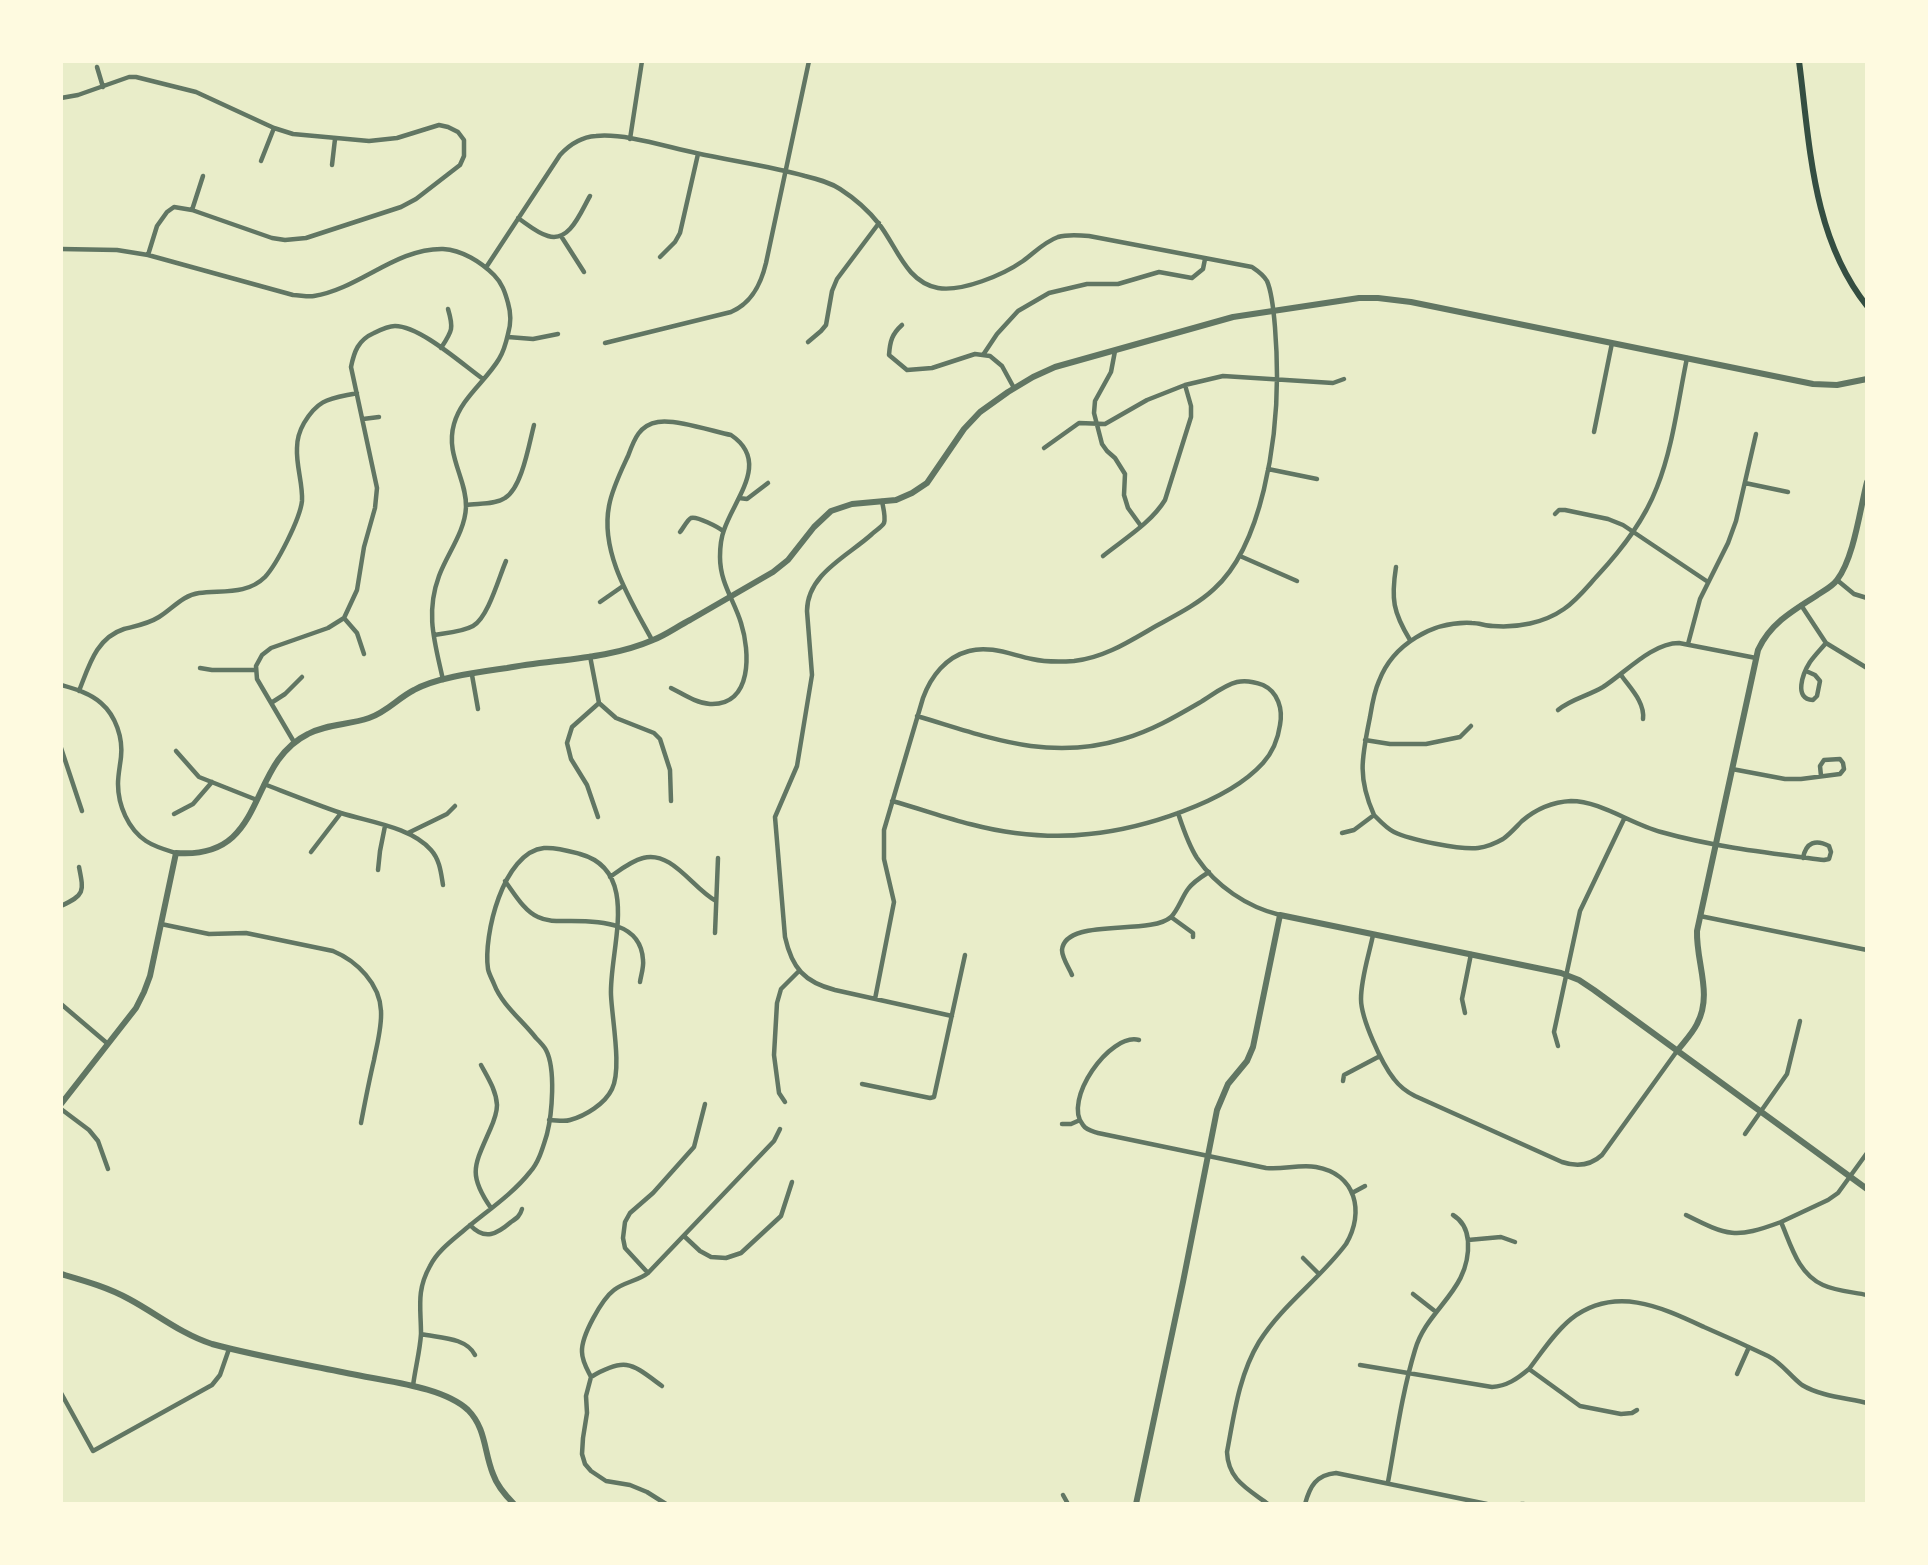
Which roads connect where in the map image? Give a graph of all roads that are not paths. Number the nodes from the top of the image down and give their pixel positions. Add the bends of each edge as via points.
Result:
1 (642, 61) edge
2 (809, 61) edge
3 (1799, 61) edge
4 (97, 67) dead end
5 (103, 87) junction
6 (61, 98) edge
7 (274, 128) junction
8 (335, 139) junction
9 (630, 139) junction
10 (698, 153) junction
11 (261, 161) dead end
12 (332, 165) dead end
13 (787, 171) junction
14 (204, 176) dead end
15 (590, 196) dead end
16 (192, 209) junction
17 (518, 218) junction
18 (879, 223) junction
19 (561, 236) junction
20 (61, 249) edge
21 (148, 255) junction
22 (660, 257) dead end
23 (1205, 259) junction
24 (486, 266) junction
25 (584, 272) dead end
26 (1867, 306) edge
27 (448, 309) dead end
28 (1272, 310) junction
29 (902, 325) dead end
30 (558, 334) dead end
31 (508, 337) junction
32 (808, 342) dead end
33 (605, 343) dead end
34 (1612, 343) junction
35 (441, 348) junction
36 (1115, 351) junction
37 (983, 355) junction
38 (1687, 358) junction
39 (483, 379) junction
40 (1277, 379) junction
41 (1344, 379) dead end
42 (1867, 379) edge
43 (1185, 385) junction
44 (1014, 388) junction
45 (357, 393) junction
46 (379, 417) dead end
47 (363, 419) junction
48 (1097, 424) junction
49 (534, 425) dead end
50 (1594, 432) dead end
51 (1756, 434) dead end
52 (1044, 448) dead end
53 (1268, 468) junction
54 (1317, 479) dead end
55 (1867, 482) edge
56 (768, 483) dead end
57 (1745, 483) junction
58 (1788, 492) dead end
59 (739, 498) junction
60 (882, 500) junction
61 (466, 505) junction
62 (1555, 514) dead end
63 (1141, 526) junction
64 (723, 531) junction
65 (680, 532) dead end
66 (1633, 532) junction
67 (1102, 556) dead end
68 (1240, 556) junction
69 (506, 561) dead end
70 (1396, 567) dead end
71 (1837, 580) junction
72 (1297, 581) dead end
73 (1708, 582) junction
74 (623, 586) junction
75 (731, 597) junction
76 (1867, 598) edge
77 (600, 602) dead end
78 (1801, 605) junction
79 (344, 618) junction
80 (434, 635) junction
81 (652, 640) junction
82 (1410, 640) junction
83 (1826, 643) junction
84 (1688, 644) junction
85 (364, 654) dead end
86 (590, 656) junction
87 (1756, 658) junction
88 (200, 668) dead end
89 (1867, 668) edge
90 (255, 670) junction
91 (1806, 671) junction
92 (1621, 674) junction
93 (472, 675) junction
94 (302, 677) dead end
95 (443, 680) junction
96 (61, 685) edge
97 (671, 688) dead end
98 (79, 691) junction
99 (271, 703) junction
100 (599, 703) junction
101 (478, 709) dead end
102 (1558, 710) dead end
103 (917, 716) junction
104 (1643, 719) dead end
105 (1471, 726) dead end
106 (1366, 740) junction
107 (294, 742) junction
108 (61, 748) edge
109 (176, 751) dead end
110 (1732, 769) junction
111 (1821, 776) junction
112 (212, 782) junction
113 (264, 784) junction
114 (257, 800) junction
115 (671, 801) dead end
116 (892, 801) junction
117 (455, 806) dead end
118 (82, 811) dead end
119 (341, 813) junction
120 (1178, 813) junction
121 (174, 814) dead end
122 (1374, 815) junction
123 (598, 817) dead end
124 (1624, 819) junction
125 (385, 826) junction
126 (408, 833) junction
127 (1342, 833) dead end
128 (1716, 844) junction
129 (311, 852) dead end
130 (176, 853) junction
131 (718, 858) dead end
132 (1803, 858) junction
133 (79, 867) dead end
134 (378, 870) dead end
135 (1209, 872) junction
136 (610, 877) junction
137 (505, 881) junction
138 (443, 885) dead end
139 (716, 901) junction
140 (61, 906) edge
141 (1280, 915) junction
142 (1700, 916) junction
143 (1171, 917) junction
144 (161, 924) junction
145 (618, 925) junction
146 (715, 933) dead end
147 (1373, 935) junction
148 (1193, 937) dead end
149 (1866, 949) edge
150 (1471, 954) junction
151 (965, 955) dead end
152 (799, 971) junction
153 (1566, 974) junction
154 (1072, 975) dead end
155 (640, 982) dead end
156 (875, 999) junction
157 (61, 1004) edge
158 (1465, 1013) dead end
159 (952, 1016) junction
160 (1800, 1021) dead end
161 (1139, 1040) dead end
162 (108, 1044) junction
163 (1558, 1046) dead end
164 (1678, 1051) junction
165 (1380, 1056) junction
166 (481, 1065) dead end
167 (1343, 1081) dead end
168 (862, 1084) dead end
169 (785, 1102) dead end
170 (705, 1104) dead end
171 (61, 1106) edge
172 (1760, 1112) junction
173 (549, 1120) junction
174 (1080, 1120) junction
175 (360, 1123) dead end
176 (1062, 1124) dead end
177 (780, 1129) dead end
178 (1745, 1134) dead end
179 (1867, 1153) edge
180 (1208, 1156) junction
181 (108, 1169) dead end
182 (1850, 1178) junction
183 (792, 1182) dead end
184 (1365, 1186) dead end
185 (1867, 1189) edge
186 (1352, 1193) junction
187 (491, 1208) junction
188 (522, 1209) dead end
189 (1452, 1215) dead end
190 (1686, 1215) dead end
191 (1780, 1222) junction
192 (470, 1225) junction
193 (684, 1236) junction
194 (1468, 1240) junction
195 (1515, 1242) dead end
196 (1303, 1258) dead end
197 (648, 1273) junction
198 (61, 1274) edge
199 (1319, 1274) junction
200 (1413, 1294) dead end
201 (1867, 1295) edge
202 (1436, 1312) junction
203 (421, 1334) junction
204 (1749, 1347) junction
205 (229, 1349) junction
206 (475, 1355) dead end
207 (1360, 1365) dead end
208 (1529, 1369) junction
209 (1409, 1374) junction
210 (1737, 1374) dead end
211 (591, 1377) junction
212 (662, 1386) dead end
213 (412, 1387) junction
214 (61, 1393) edge
215 (1867, 1403) edge
216 (1637, 1410) dead end
217 (1313, 1472) dead end
218 (1318, 1479) junction
219 (1388, 1482) junction
220 (1063, 1495) dead end
221 (514, 1504) edge
222 (666, 1504) edge
223 (1068, 1504) edge
224 (1136, 1504) edge
225 (1268, 1504) edge
226 (1305, 1504) edge
227 (1488, 1504) edge

1 - 9 street
2 - 13 street
3 - 26 main road via 1823,220 1835,254
4 - 5 street
5 - 6 street
5 - 7 street via 129,77 145,78 209,97
7 - 8 street
7 - 11 street
8 - 12 street
8 - 16 street via 384,140 439,125 458,132 464,140 464,156 460,165 401,207 306,238 272,238
9 - 10 street
9 - 17 street via 594,136 571,145 555,161
10 - 13 street
10 - 22 street via 680,233
13 - 18 street via 835,186
13 - 33 street via 764,271 743,306
14 - 16 street
15 - 19 street via 570,230
16 - 21 street via 174,207 167,212
17 - 19 street via 547,236
17 - 24 street
18 - 23 street via 914,276 924,284 949,289 1007,270 1045,244 1073,235
18 - 32 street via 836,279 826,325
19 - 25 street
20 - 21 street
21 - 24 street via 293,295 314,296 415,253 444,249
23 - 28 street via 1260,272
23 - 37 street via 1203,269 1192,278 1159,272 1118,284 1087,284 1049,293 1018,310
24 - 31 street via 501,281 511,311
27 - 35 street via 453,326
28 - 34 street via 1393,299
28 - 36 street
28 - 40 street
29 - 37 street via 890,341 889,355 908,370
30 - 31 street
31 - 39 street via 498,361
34 - 38 street
34 - 50 street
35 - 39 street
35 - 45 street via 409,329 394,326 366,336 351,367
36 - 44 street via 1055,367
36 - 48 street via 1111,372 1095,401
37 - 44 street via 1002,366
38 - 42 street via 1825,385
38 - 66 street via 1665,464
39 - 61 street via 454,423 453,450
40 - 41 street via 1333,383
40 - 43 street via 1223,376
40 - 53 street
43 - 48 street
43 - 63 street via 1191,417 1165,500
44 - 60 street via 964,429 927,483 896,500
45 - 47 street
45 - 98 street via 317,405 302,427 297,447 302,500 298,519 265,577 246,589 196,593 149,623 107,637
46 - 47 street
47 - 79 street via 377,488 357,590
48 - 52 street via 1079,423
48 - 63 street via 1102,444 1125,474 1128,508
49 - 61 street via 511,493 501,500
51 - 57 street
53 - 54 street
53 - 68 street via 1258,511
55 - 71 street via 1849,554
56 - 59 street via 747,499
57 - 58 street
57 - 73 street via 1728,543
59 - 64 street
59 - 74 street via 750,460 738,439 668,422 641,428 609,503 607,519
60 - 75 street via 831,512 788,560
60 - 152 street via 883,524 824,572 807,606 812,675 797,766 774,822 785,937
61 - 80 street via 433,594
62 - 66 street via 1565,510 1608,519
63 - 67 street
64 - 65 street via 693,518
64 - 75 street via 720,557
66 - 73 street
66 - 82 street via 1580,595 1549,617 1510,627 1456,624
68 - 72 street
68 - 103 street via 1202,599 1103,654 1059,662 985,649 958,655 932,679
69 - 80 street via 478,623
70 - 82 street via 1393,603
71 - 76 street
71 - 78 street
73 - 84 street
74 - 77 street
74 - 81 street
75 - 81 street
75 - 97 street via 746,650 741,689 726,701 712,704
78 - 83 street
78 - 87 street via 1769,630
79 - 85 street via 357,633
79 - 90 street via 271,648
80 - 95 street
81 - 86 street
82 - 106 street via 1379,678
83 - 89 street
83 - 91 street
84 - 87 street
84 - 92 street via 1662,646
86 - 93 street
86 - 100 street
87 - 110 street
88 - 90 street
90 - 99 street
91 - 91 street via 1820,681 1813,700 1800,693
92 - 102 street
92 - 104 street via 1643,708
93 - 95 street
93 - 101 street
94 - 99 street
95 - 107 street via 414,690 371,717 309,733
96 - 98 street
98 - 130 street via 101,703 116,724 121,750 119,800 132,828 145,841
99 - 107 street
100 - 115 street via 621,721 658,736 670,770
100 - 123 street via 572,727 568,743
103 - 116 street
103 - 120 street via 1017,744 1072,748 1149,730 1238,682 1272,691 1279,701 1280,726 1262,764 1238,784
105 - 106 street via 1460,737 1426,744
106 - 122 street via 1362,783
107 - 113 street
108 - 118 street
109 - 112 street via 197,775
110 - 111 street via 1785,779
110 - 128 street
111 - 111 street via 1824,760 1843,763 1840,774
112 - 114 street
112 - 121 street via 188,808
113 - 114 street
113 - 119 street
114 - 130 street via 245,824 227,843 201,853
116 - 120 street via 990,829 1043,835 1109,832
116 - 156 street via 883,844 894,905
117 - 126 street
119 - 125 street
119 - 129 street
120 - 135 street via 1193,851
122 - 124 street via 1395,832 1466,848 1501,840 1536,811 1559,802 1591,803
122 - 127 street
124 - 128 street
124 - 153 street via 1580,911
125 - 126 street
125 - 134 street
126 - 138 street via 431,850
128 - 132 street
128 - 142 street
130 - 144 street
131 - 139 street
132 - 132 street via 1813,842 1829,846 1829,859
133 - 140 street via 81,895
135 - 141 street via 1250,905
135 - 143 street via 1188,889
136 - 137 street via 593,857 542,848 523,857
136 - 139 street via 643,858 657,857 670,862
136 - 145 street via 618,902
137 - 145 street via 538,917
137 - 173 street via 488,943 488,969 500,996 547,1051 552,1075
139 - 146 street
141 - 147 street
141 - 180 street via 1253,1047 1222,1096
142 - 149 street
142 - 164 street via 1696,946 1704,1003 1697,1024
143 - 148 street
143 - 154 street via 1156,924 1073,936 1062,952
144 - 162 street via 144,992
144 - 175 street via 209,934 247,933 333,951 362,969 379,997 381,1013
145 - 155 street via 631,932 640,945
145 - 173 street via 611,991 617,1071 612,1089 590,1111 568,1121
147 - 150 street
147 - 165 street via 1361,999
150 - 153 street
150 - 158 street via 1462,1002
151 - 159 street
152 - 156 street via 826,988
152 - 169 street via 782,989 778,1003 774,1055 779,1093
153 - 163 street via 1554,1032
153 - 164 street
156 - 159 street
157 - 162 street
159 - 168 street via 932,1098
160 - 172 street via 1787,1074
161 - 174 street via 1120,1043 1094,1067 1081,1091
162 - 171 street
164 - 165 street via 1602,1155 1579,1165 1562,1162 1409,1093 1393,1079
164 - 172 street
165 - 167 street via 1344,1075
166 - 187 street via 497,1105 475,1169 480,1191
170 - 197 street via 694,1147 625,1222 625,1248
171 - 181 street via 98,1141
172 - 178 street
172 - 182 street
173 - 187 street via 531,1171
174 - 176 street
174 - 180 street via 1085,1128 1098,1133
177 - 193 street via 774,1142
179 - 182 street
180 - 186 street via 1273,1168 1316,1167 1335,1174
180 - 224 street
182 - 185 street
182 - 191 street via 1828,1200
183 - 193 street via 781,1216 741,1254 711,1256
184 - 186 street
186 - 199 street via 1356,1212 1352,1232
187 - 192 street
188 - 192 street via 496,1233 480,1233
189 - 194 street via 1462,1222
190 - 191 street via 1730,1233
191 - 201 street via 1810,1276 1831,1288
192 - 203 street via 430,1265 422,1285
193 - 197 street
194 - 195 street via 1501,1237
194 - 202 street via 1461,1279
196 - 199 street
197 - 211 street via 604,1299 582,1347
198 - 205 street via 97,1284 195,1339
199 - 225 street via 1264,1335 1238,1393 1227,1462 1241,1484
200 - 202 street
202 - 209 street via 1419,1337
203 - 206 street via 462,1342
203 - 213 street
204 - 208 street via 1663,1308 1614,1302 1572,1319
204 - 210 street
204 - 215 street via 1778,1362 1811,1389
205 - 213 street
205 - 214 street via 212,1385 93,1451
207 - 209 street
208 - 209 street via 1497,1387
208 - 216 street via 1580,1406 1621,1414
209 - 219 street
211 - 212 street via 624,1364
211 - 222 street via 583,1438 585,1464 606,1481 630,1485
213 - 221 street via 451,1399 474,1417 493,1476
217 - 218 street
218 - 219 street via 1336,1473
218 - 226 street
219 - 227 street
220 - 223 street

